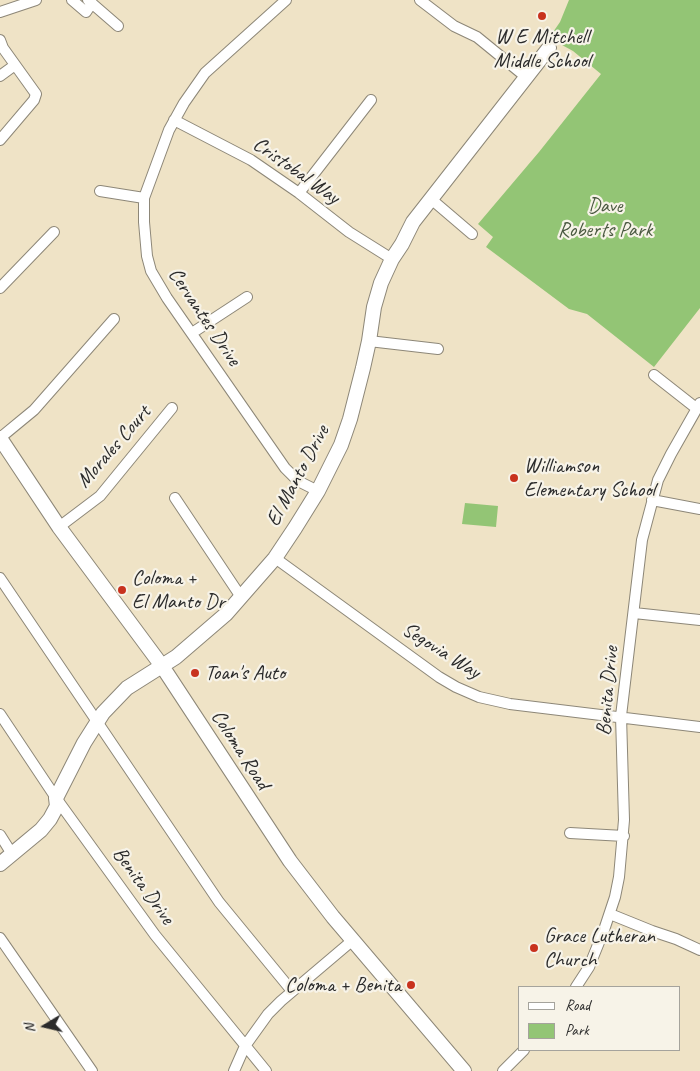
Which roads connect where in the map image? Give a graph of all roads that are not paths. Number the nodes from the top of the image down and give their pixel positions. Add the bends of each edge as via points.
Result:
1 (36, 0) edge
2 (72, 0) edge
3 (286, 0) edge
4 (420, 0) edge
5 (90, 2) edge
6 (0, 12) edge
7 (118, 26) dead end
8 (0, 40) edge
9 (549, 48) dead end
10 (14, 65) junction
11 (0, 76) edge
12 (526, 77) junction
13 (371, 100) dead end
14 (174, 120) junction
15 (0, 140) edge
16 (100, 191) dead end
17 (299, 193) junction
18 (144, 198) junction
19 (431, 199) junction
20 (54, 232) dead end
21 (472, 234) dead end
22 (392, 259) junction
23 (0, 288) edge
24 (247, 298) dead end
25 (114, 319) dead end
26 (192, 333) junction
27 (369, 341) junction
28 (438, 350) dead end
29 (654, 375) dead end
30 (698, 406) edge
31 (172, 408) dead end
32 (0, 438) edge
33 (318, 491) junction
34 (175, 498) dead end
35 (652, 500) junction
36 (700, 509) edge
37 (59, 527) junction
38 (275, 558) junction
39 (0, 578) edge
40 (242, 597) junction
41 (634, 613) junction
42 (700, 620) edge
43 (162, 666) junction
44 (0, 714) edge
45 (621, 716) junction
46 (98, 721) junction
47 (700, 727) edge
48 (56, 798) junction
49 (570, 833) dead end
50 (0, 835) edge
51 (624, 836) junction
52 (12, 854) junction
53 (0, 864) edge
54 (610, 914) junction
55 (0, 938) edge
56 (353, 940) junction
57 (700, 950) edge
58 (577, 986) edge
59 (292, 991) junction
60 (245, 1046) junction
61 (523, 1051) edge
62 (92, 1071) edge
63 (234, 1071) edge
64 (266, 1071) edge
65 (464, 1071) edge
66 (503, 1071) edge

1 - 6 street
2 - 5 street via 86,12
3 - 14 street, Cervantes Drive via 205,73
4 - 12 street via 454,26 477,37
5 - 7 street
8 - 10 street
9 - 12 street, El Manto Drive
10 - 11 street
10 - 15 street via 36,94
12 - 19 street, El Manto Drive
13 - 17 street
14 - 17 street, Cristobal Way via 250,160
14 - 18 street, Cervantes Drive
16 - 18 street
17 - 22 street, Cristobal Way via 349,232
18 - 26 street, Cervantes Drive via 150,271
19 - 21 street
19 - 22 street, El Manto Drive
20 - 23 street
22 - 27 street, El Manto Drive via 374,307
24 - 26 street
25 - 32 street via 34,410
26 - 33 street, Cervantes Drive via 285,468 298,481
27 - 28 street
27 - 33 street, El Manto Drive via 350,419
29 - 30 street
30 - 35 street, Benita Drive via 658,480
31 - 37 street, Morales Court via 100,496
32 - 37 street, Coloma Road
33 - 38 street, El Manto Drive
34 - 40 street
35 - 36 street
35 - 41 street, Benita Drive via 641,548
37 - 43 street, Coloma Road
38 - 40 street, El Manto Drive
38 - 45 street, Segovia Way via 456,687 479,697 510,704
39 - 46 street
40 - 43 street, El Manto Drive via 201,637
41 - 42 street
41 - 45 street, Benita Drive
43 - 46 street, El Manto Drive via 127,688
43 - 56 street, Coloma Road via 290,861
44 - 48 street, Benita Drive
45 - 47 street, Segovia Way
45 - 51 street, Benita Drive
46 - 48 street, El Manto Drive
46 - 59 street via 219,902
48 - 52 street, El Manto Drive via 57,806 50,819
48 - 60 street, Benita Drive via 155,935
49 - 51 street
50 - 52 street
51 - 54 street, Benita Drive
52 - 53 street, El Manto Drive
54 - 57 street
54 - 58 street, Benita Drive via 589,967
55 - 62 street
56 - 59 street
56 - 65 street, Coloma Road
59 - 60 street via 268,1014
60 - 63 street
60 - 64 street, Benita Drive
61 - 66 street

